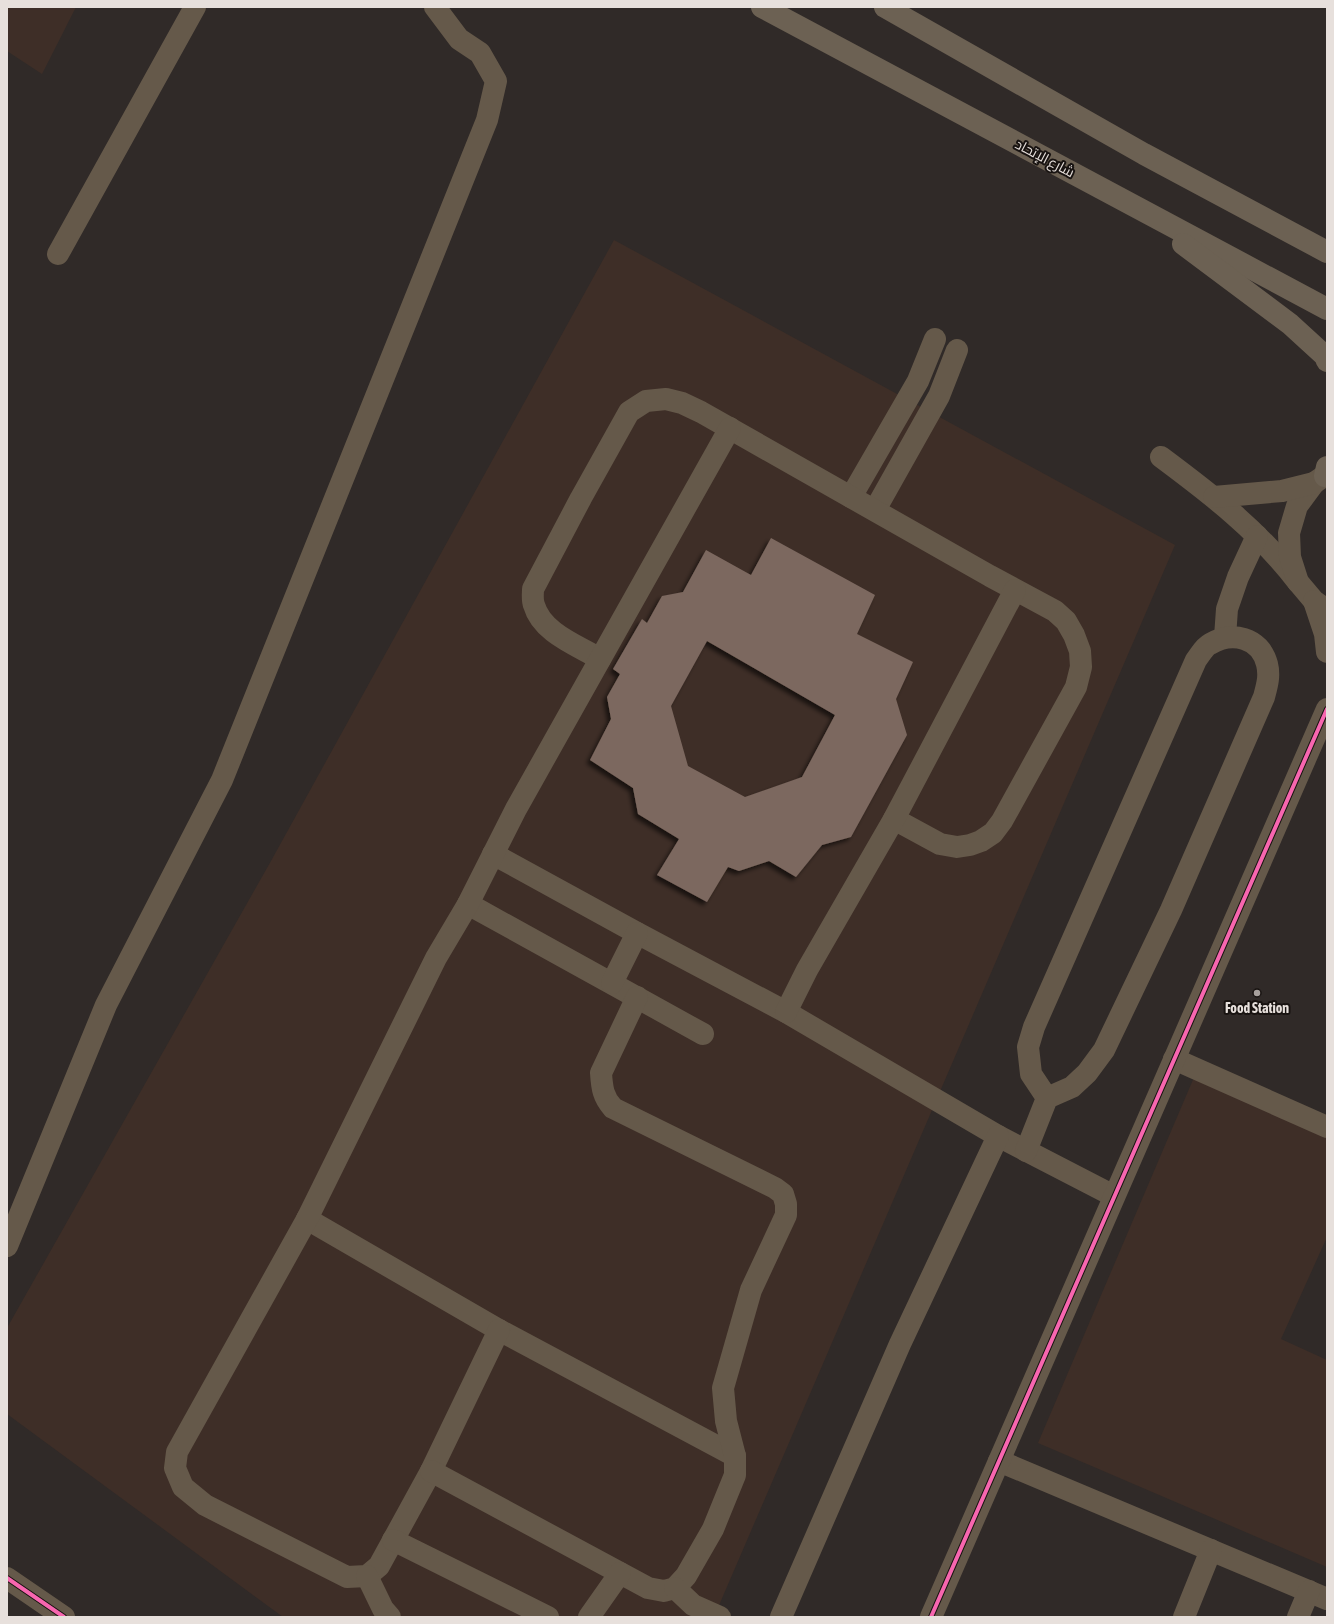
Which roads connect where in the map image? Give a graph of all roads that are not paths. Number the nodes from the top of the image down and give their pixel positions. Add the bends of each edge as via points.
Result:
1 (195, 7) edge
2 (435, 7) edge
3 (762, 7) edge
4 (886, 7) edge
5 (1126, 201) junction
6 (1327, 252) edge
7 (58, 254) dead end
8 (1327, 309) edge
9 (935, 338) dead end
10 (957, 350) dead end
11 (1327, 361) edge
12 (730, 428) junction
13 (1161, 457) dead end
14 (1323, 475) edge
15 (851, 497) junction
16 (1214, 497) junction
17 (875, 510) junction
18 (1257, 536) junction
19 (1298, 582) junction
20 (1015, 590) junction
21 (1320, 606) edge
22 (1225, 637) junction
23 (1327, 652) edge
24 (600, 659) junction
25 (1327, 709) edge
26 (894, 819) junction
27 (493, 854) junction
28 (468, 904) junction
29 (637, 933) junction
30 (612, 983) junction
31 (637, 997) junction
32 (786, 1012) junction
33 (703, 1034) dead end
34 (1174, 1059) junction
35 (1047, 1098) junction
36 (1327, 1127) edge
37 (998, 1136) junction
38 (1026, 1151) junction
39 (1114, 1196) junction
40 (307, 1219) junction
41 (7, 1246) edge
42 (499, 1330) junction
43 (735, 1456) junction
44 (999, 1461) junction
45 (431, 1471) junction
46 (393, 1540) junction
47 (1211, 1550) junction
48 (620, 1573) junction
49 (367, 1576) junction
50 (7, 1578) edge
51 (675, 1588) junction
52 (17, 1593) edge
53 (1318, 1595) edge
54 (64, 1617) edge
55 (390, 1617) edge
56 (548, 1617) edge
57 (589, 1617) edge
58 (720, 1617) edge
59 (781, 1617) edge
60 (931, 1617) edge
61 (1184, 1617) edge
62 (1298, 1617) edge

1 - 7 street
2 - 41 street via 459,39 480,53 496,81 487,120 222,780 106,1005
3 - 5 highway, شارع الإتحاد
4 - 6 highway via 1144,154
5 - 8 highway, شارع الإتحاد
5 - 11 highway via 1290,324 1325,356
9 - 15 street via 918,381
10 - 17 street via 939,396
12 - 15 street
12 - 24 street
12 - 24 street via 682,403 666,399 646,401 629,412 532,589 533,604 541,621 560,636
13 - 16 street
14 - 16 street via 1282,491
14 - 19 street via 1297,506 1289,533 1290,557
15 - 17 street
16 - 18 street
17 - 20 street
18 - 19 street via 1280,558
18 - 22 street via 1238,577 1228,608
19 - 21 street
20 - 26 street
20 - 26 street via 1055,611 1066,621 1080,651 1081,667 1076,687 993,833 970,845 957,847 940,844
21 - 23 street
22 - 35 street via 1209,645 1196,660 1034,1027 1028,1047 1030,1074
22 - 35 street via 1240,637 1262,652 1269,679 1264,698 1171,910 1104,1050 1087,1073 1072,1087
24 - 27 street
25 - 34 street
26 - 32 street via 807,970
27 - 28 street
27 - 29 street
28 - 30 street
28 - 40 street via 436,958
29 - 30 street
29 - 32 street
30 - 31 street
31 - 33 street
31 - 43 street via 601,1073 606,1100 613,1108 775,1188 783,1194 786,1204 782,1226 752,1290 723,1388 726,1421
32 - 37 street
34 - 36 street
34 - 39 street
35 - 38 street
37 - 38 street
37 - 59 street via 900,1344
38 - 39 street
39 - 44 street
40 - 42 street
40 - 49 street via 177,1452 175,1468 183,1487 205,1505 347,1577
42 - 43 street
42 - 45 street
43 - 51 street via 735,1475 713,1528 686,1576
44 - 47 street
44 - 60 street
45 - 46 street
45 - 48 street
46 - 49 street via 379,1566
46 - 56 street
47 - 53 street
47 - 61 street
48 - 51 street via 648,1588 664,1591
48 - 57 street
49 - 55 street via 383,1609
50 - 52 street
51 - 58 street via 693,1605
52 - 54 street
53 - 62 street

